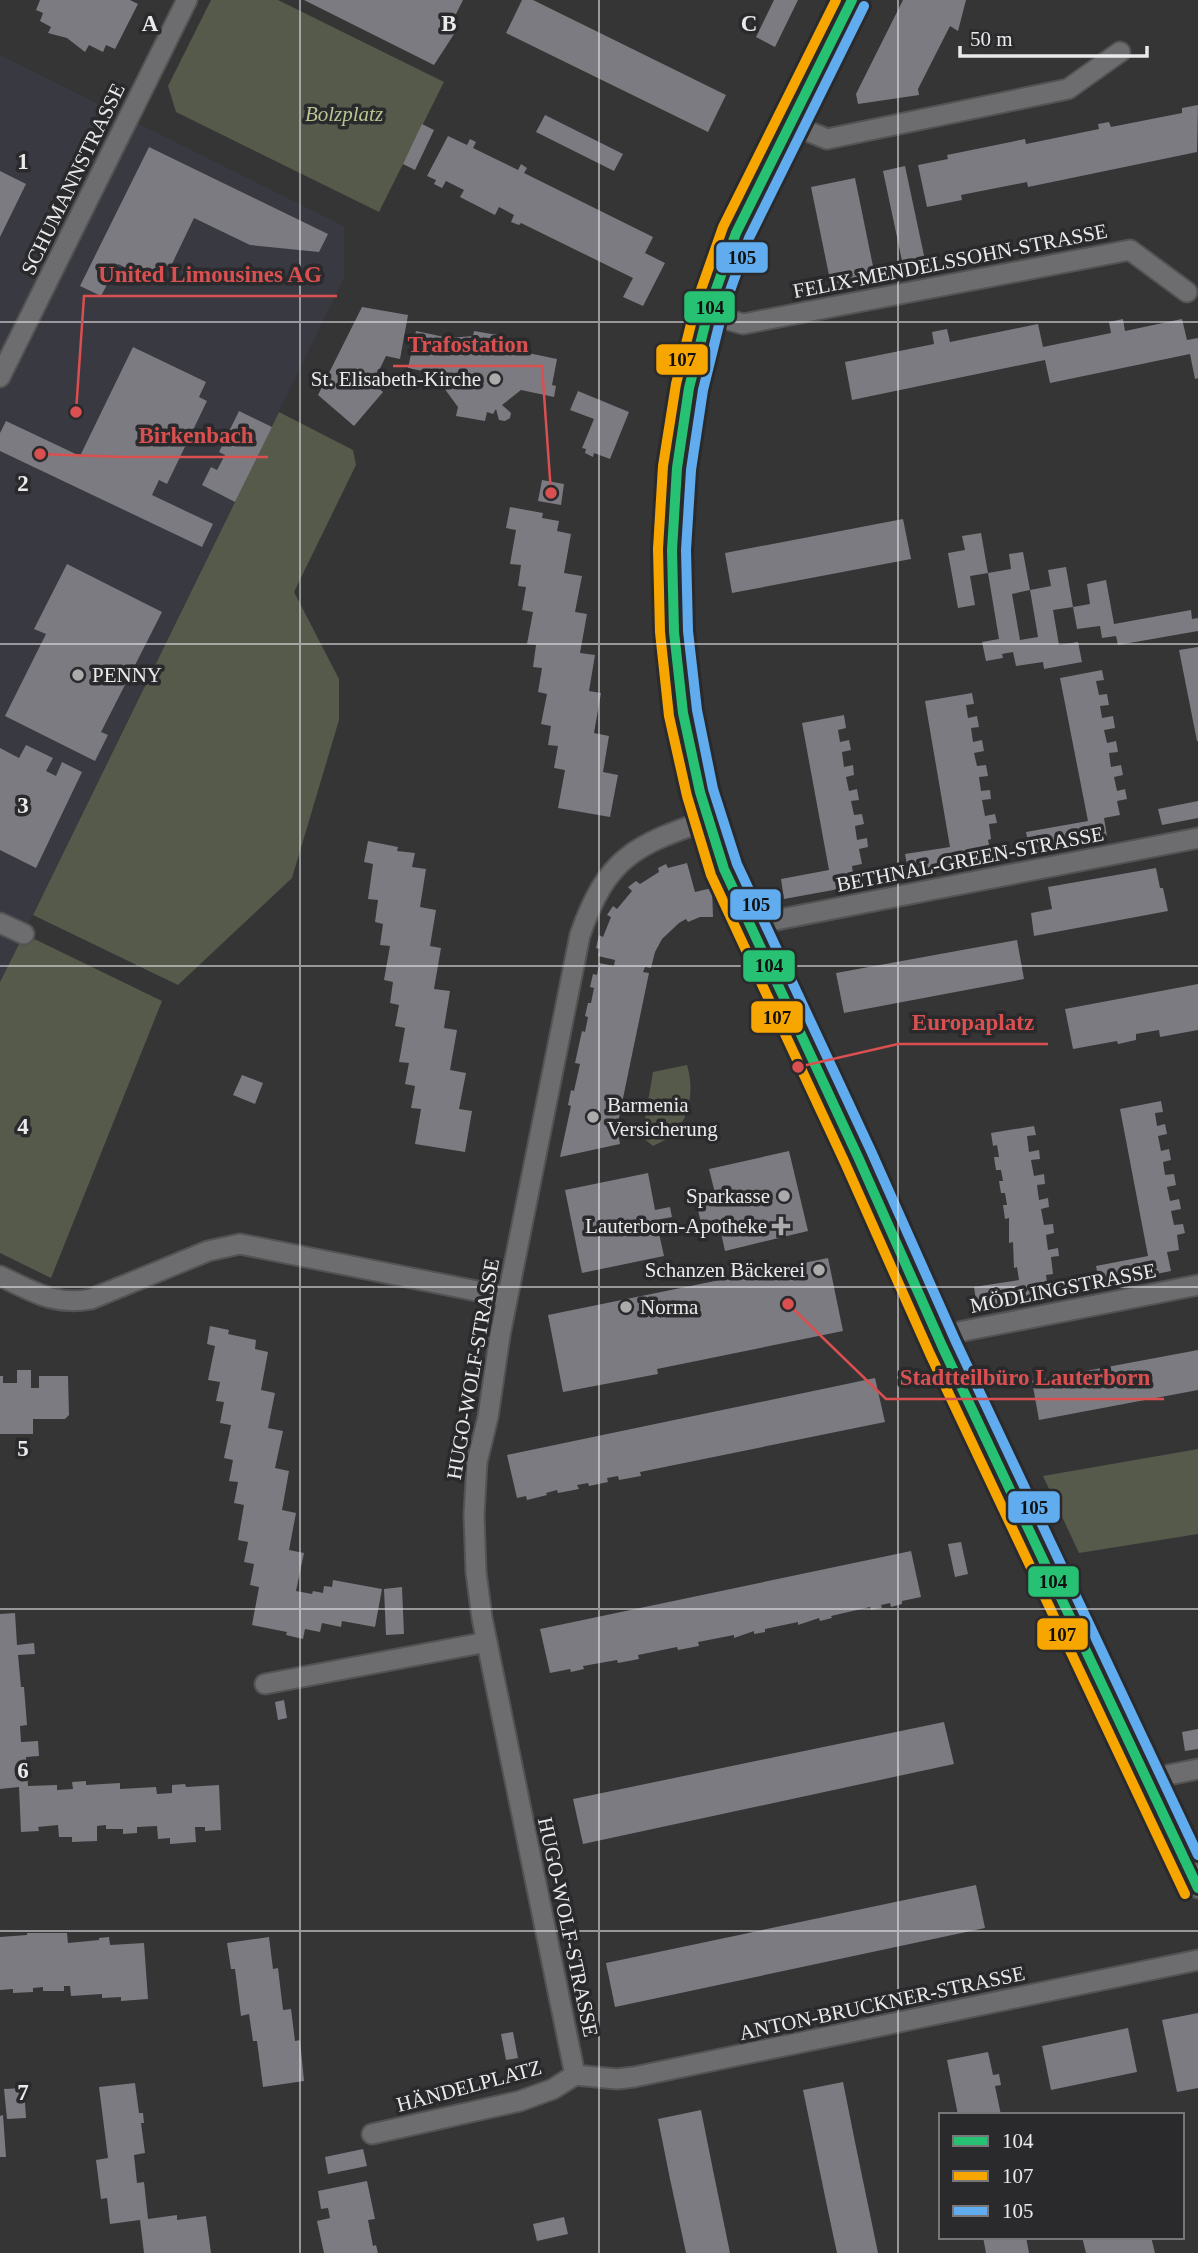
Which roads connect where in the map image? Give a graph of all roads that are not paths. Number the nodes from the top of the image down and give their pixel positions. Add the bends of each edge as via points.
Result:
1 (187, 0) edge
2 (852, 0) edge
3 (1119, 52) dead end
4 (790, 124) junction
5 (1187, 292) dead end
6 (708, 314) junction
7 (0, 377) edge
8 (708, 820) junction
9 (1198, 838) edge
10 (0, 923) edge
11 (750, 925) junction
12 (24, 934) dead end
13 (0, 1276) edge
14 (1198, 1285) edge
15 (507, 1297) junction
16 (938, 1336) junction
17 (487, 1642) junction
18 (265, 1684) dead end
19 (1198, 1769) edge
20 (1148, 1779) junction
21 (1198, 1888) edge
22 (1198, 1960) edge
23 (575, 2075) junction
24 (372, 2134) dead end

1 - 7 street, SCHUMANNSTRASSE
2 - 4 street
3 - 4 street via 1068,89 827,139
4 - 6 street via 737,232
5 - 6 street, FELIX-MENDELSSOHN-STRASSE via 1130,250 743,324
6 - 8 street via 683,420 671,564 676,662
8 - 11 street
8 - 15 street, HUGO-WOLF-STRASSE via 634,851 610,875 590,907 580,934
9 - 11 street, BETHNAL-GREEN-STRASSE
10 - 12 street
11 - 16 street
13 - 15 street via 43,1297 75,1302 208,1251 240,1244
14 - 16 street, MÖDLINGSTRASSE
15 - 17 street, HUGO-WOLF-STRASSE via 474,1487 475,1561
16 - 20 street
17 - 18 street
17 - 23 street, HUGO-WOLF-STRASSE
19 - 20 street
20 - 21 street
22 - 23 street, ANTON-BRUCKNER-STRASSE via 634,2077
23 - 24 street, HÄNDELPLATZ via 520,2101

